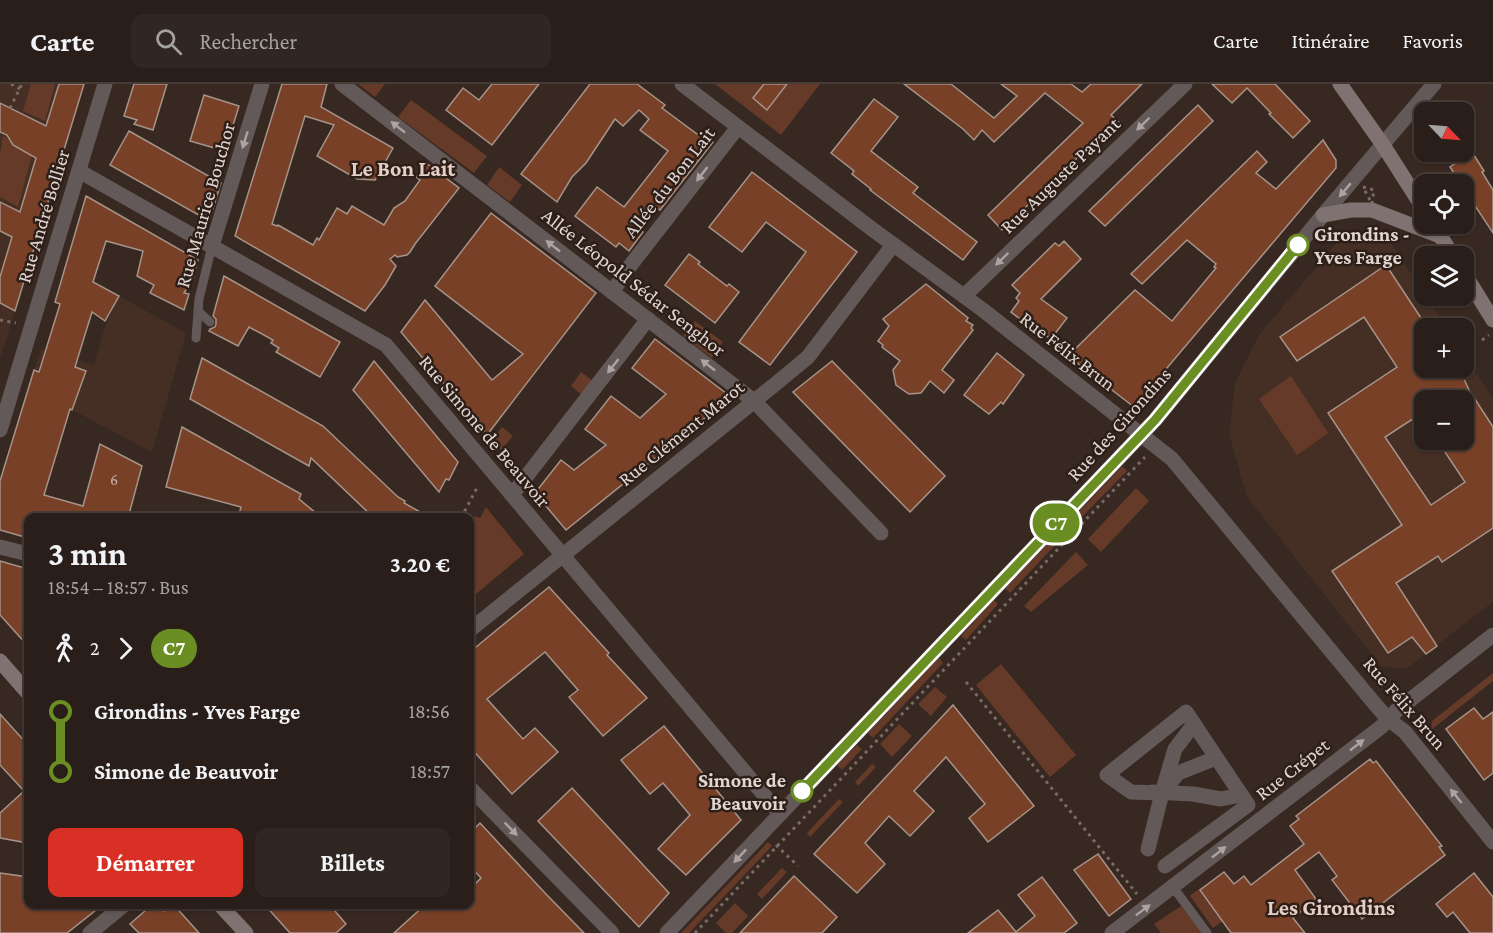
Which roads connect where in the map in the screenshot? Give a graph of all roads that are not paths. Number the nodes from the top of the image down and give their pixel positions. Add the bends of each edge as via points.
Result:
1 (105, 84) edge
2 (261, 84) edge
3 (342, 84) edge
4 (682, 84) edge
5 (1185, 84) edge
6 (1340, 84) edge
7 (1434, 84) edge
8 (738, 127) junction
9 (1383, 145) junction
10 (79, 171) junction
11 (1414, 194) edge
12 (1323, 215) junction
13 (1414, 223) edge
14 (893, 245) junction
15 (212, 246) junction
16 (1474, 289) edge
17 (612, 292) junction
18 (964, 296) junction
19 (198, 311) junction
20 (648, 319) junction
21 (1493, 320) edge
22 (210, 322) dead end
23 (196, 339) dead end
24 (754, 401) junction
25 (0, 430) edge
26 (1140, 434) junction
27 (512, 495) junction
28 (881, 534) dead end
29 (0, 546) edge
30 (24, 553) edge
31 (562, 556) junction
32 (474, 627) edge
33 (1493, 635) edge
34 (0, 661) edge
35 (24, 688) edge
36 (1388, 719) junction
37 (1194, 724) junction
38 (1216, 758) junction
39 (474, 792) edge
40 (1157, 792) junction
41 (1241, 795) junction
42 (780, 814) junction
43 (1493, 842) edge
44 (1148, 849) dead end
45 (1165, 866) dead end
46 (1173, 887) junction
47 (119, 909) edge
48 (224, 909) edge
49 (90, 933) edge
50 (246, 933) edge
51 (612, 933) edge
52 (667, 933) edge
53 (1112, 933) edge
54 (1207, 933) edge

1 - 10 street, Rue André Bollier
2 -> 15 street, Rue Maurice Bouchor
17 -> 3 street, Allée Léopold Sédar Senghor
4 - 8 street, Rue Félix Brun
5 -> 18 street, Rue Auguste Payant
6 - 9 street
7 - 9 street, Rue des Girondins
8 - 14 street, Rue Félix Brun
8 -> 17 street, Allée du Bon Lait
9 - 11 street
9 -> 12 street, Rue des Girondins
10 - 15 street, Rue Simone de Beauvoir
10 - 25 street, Rue André Bollier
12 - 13 street via 1372,210
12 - 26 street, Rue des Girondins
14 - 18 street, Rue Félix Brun
14 - 24 street, Rue Clément Marot via 808,357
15 - 19 lane, Rue Maurice Bouchor
15 - 27 street, Rue Simone de Beauvoir via 386,345
16 - 21 street
17 - 20 street, Allée Léopold Sédar Senghor
18 - 26 street, Rue Félix Brun
19 - 22 lane
19 - 23 lane, Rue Maurice Bouchor
24 -> 20 street, Allée Léopold Sédar Senghor
20 -> 27 street
24 - 28 street, Allée Léopold Sédar Senghor
24 - 31 street, Rue Clément Marot
26 - 36 street, Rue Félix Brun via 1172,459
26 - 42 street, Rue des Girondins
27 - 31 street, Rue Simone de Beauvoir
29 - 30 street
31 - 32 street, Rue Clément Marot
31 - 42 street, Rue Simone de Beauvoir
33 - 36 street, Rue Crépet
34 - 35 street
43 -> 36 street, Rue Félix Brun via 1404,732
46 -> 36 street, Rue Crépet
37 - 38 street
37 - 40 street via 1175,748
37 - 40 street via 1186,712 1107,775 1131,792
38 - 40 street via 1178,773
38 - 41 street
39 -> 51 street
40 - 41 street via 1221,800
40 - 44 street
41 - 45 street via 1248,805
42 -> 52 street, Rue des Girondins
53 -> 46 street, Rue Crépet
46 - 54 lane
47 - 49 street
48 - 50 street

